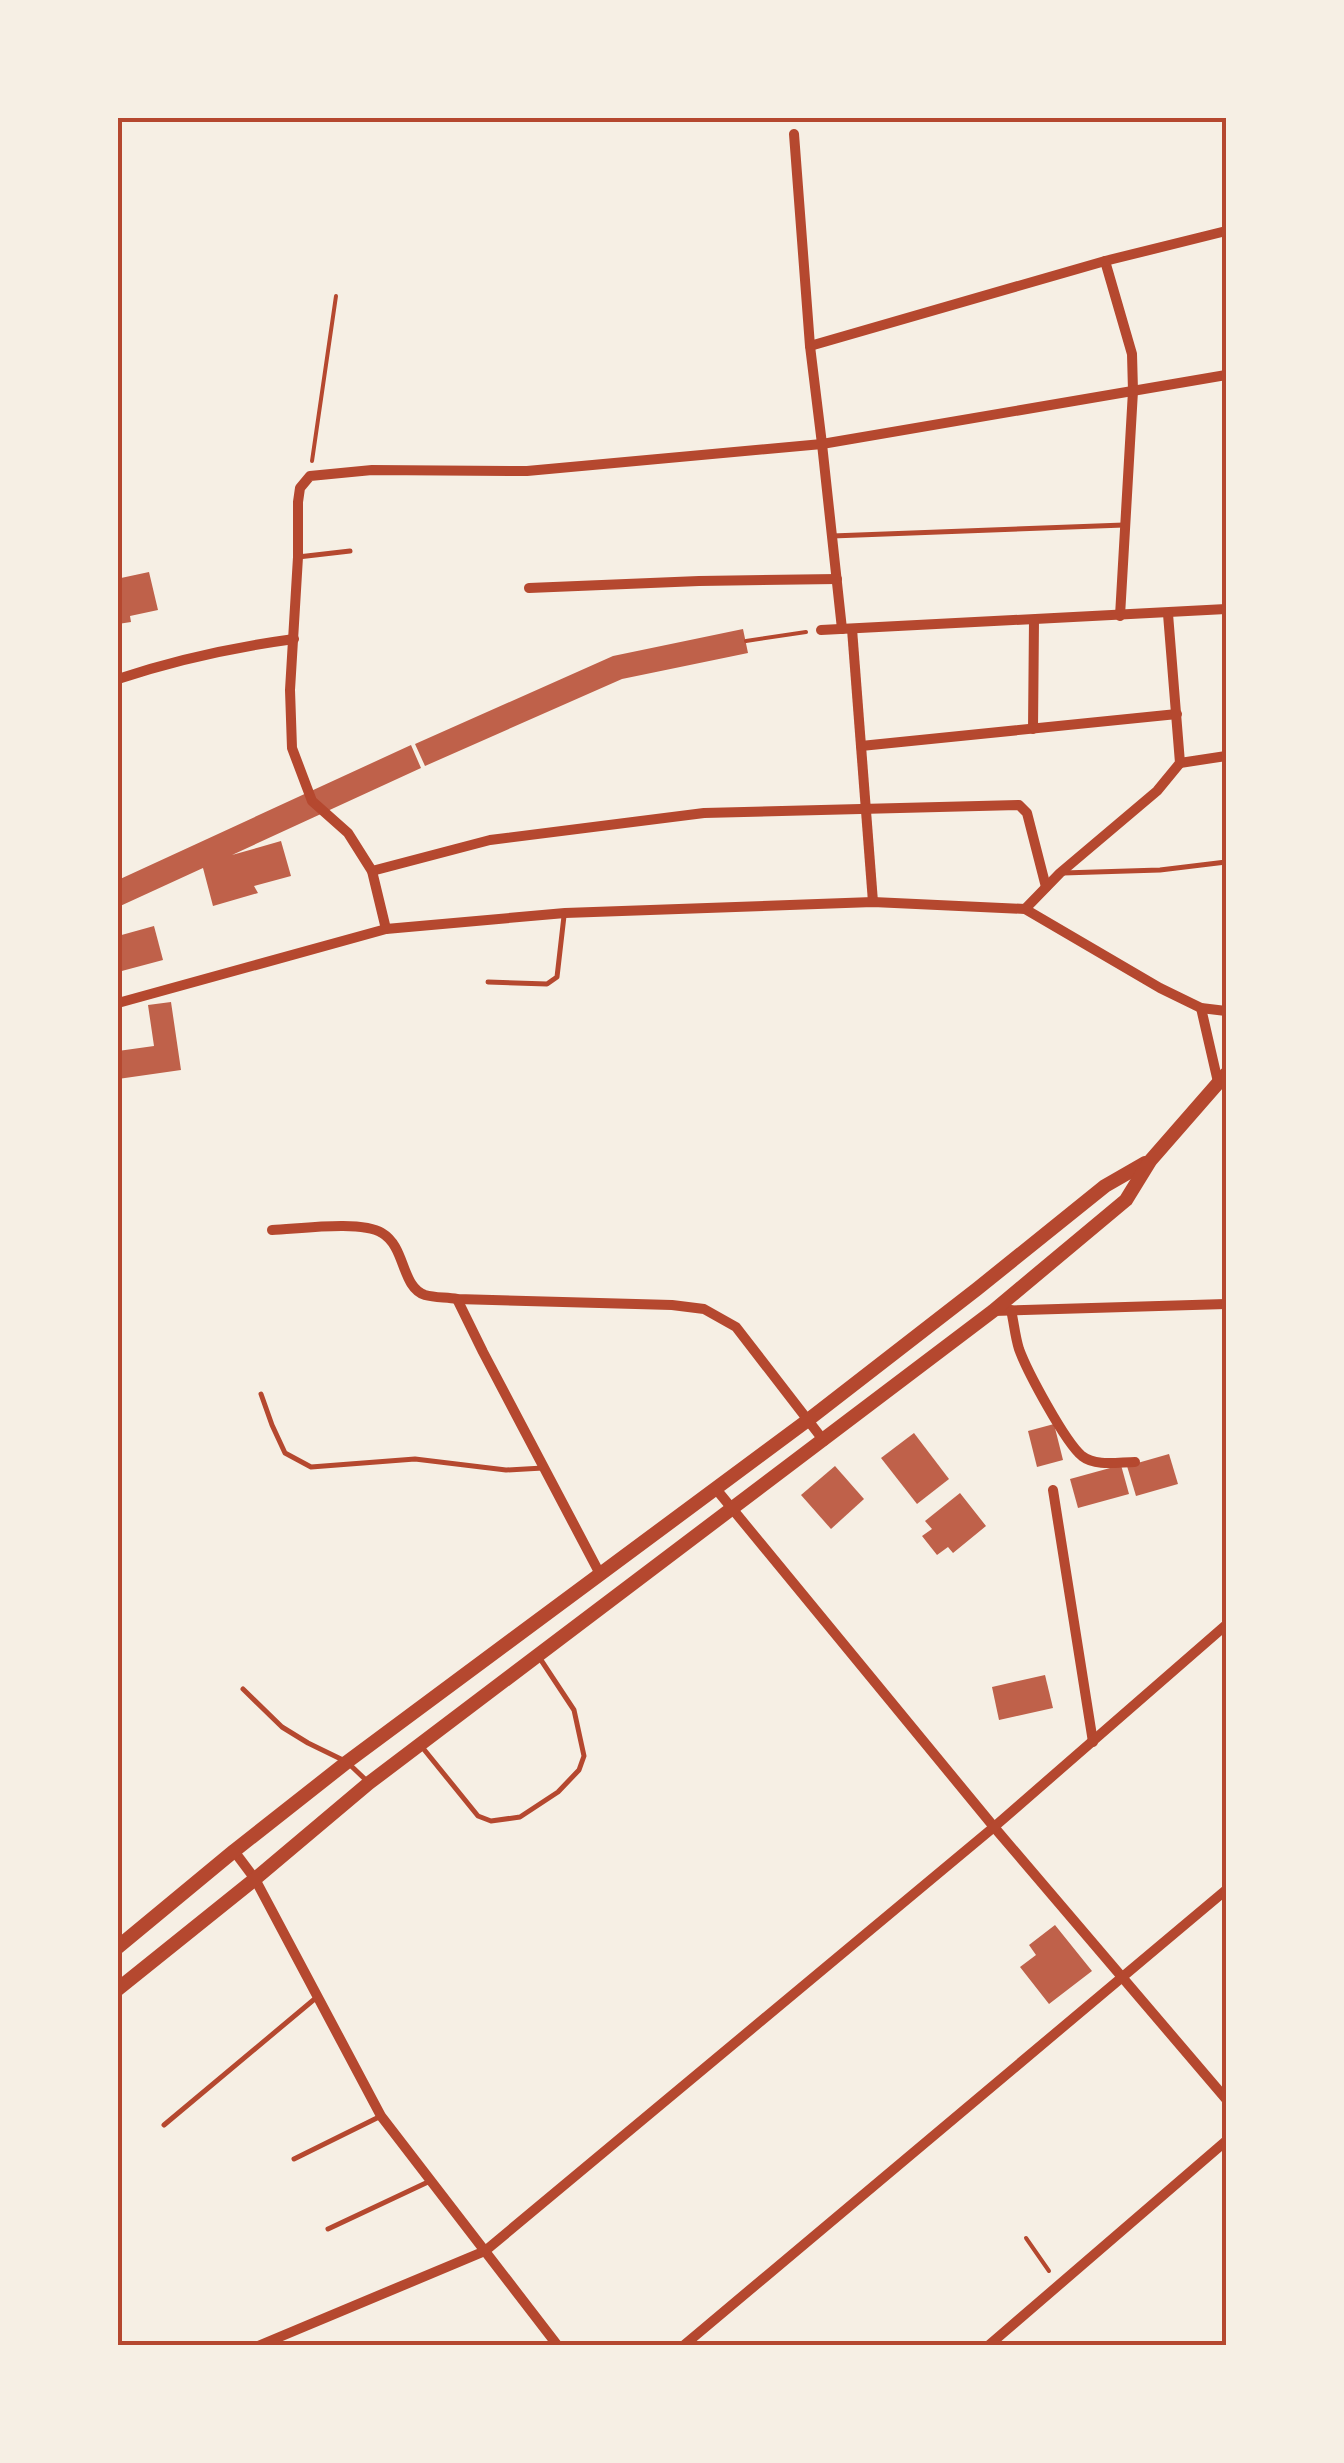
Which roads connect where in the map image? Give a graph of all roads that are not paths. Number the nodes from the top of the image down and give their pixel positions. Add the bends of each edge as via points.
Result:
1 (794, 134) dead end
2 (1226, 231) edge
3 (1106, 261) junction
4 (810, 346) junction
5 (1226, 376) edge
6 (1133, 391) junction
7 (822, 444) junction
8 (1124, 525) junction
9 (832, 536) junction
10 (350, 552) dead end
11 (298, 557) junction
12 (837, 578) junction
13 (529, 588) dead end
14 (1226, 609) edge
15 (1168, 614) junction
16 (1120, 616) junction
17 (1034, 620) junction
18 (847, 629) junction
19 (820, 630) road end
20 (294, 640) junction
21 (118, 680) edge
22 (1176, 714) junction
23 (1033, 729) junction
24 (861, 746) junction
25 (1226, 756) edge
26 (1180, 763) junction
27 (866, 808) junction
28 (1226, 862) edge
29 (372, 871) junction
30 (1060, 873) junction
31 (1046, 887) junction
32 (873, 902) junction
33 (1025, 910) junction
34 (565, 913) junction
35 (386, 930) junction
36 (488, 982) dead end
37 (118, 1003) edge
38 (1202, 1008) junction
39 (1226, 1011) edge
40 (1222, 1078) edge
41 (1150, 1160) junction
42 (272, 1230) dead end
43 (457, 1299) junction
44 (1226, 1304) edge
45 (1011, 1310) junction
46 (993, 1311) junction
47 (261, 1394) dead end
48 (808, 1420) junction
49 (824, 1440) junction
50 (1135, 1462) dead end
51 (544, 1468) junction
52 (716, 1490) junction
53 (1053, 1490) dead end
54 (731, 1510) junction
55 (600, 1574) junction
56 (1226, 1626) edge
57 (538, 1655) junction
58 (243, 1689) dead end
59 (1093, 1742) junction
60 (420, 1745) junction
61 (347, 1762) junction
62 (369, 1783) junction
63 (994, 1828) junction
64 (234, 1851) junction
65 (255, 1879) junction
66 (1226, 1890) edge
67 (118, 1947) edge
68 (1122, 1978) junction
69 (118, 1988) edge
70 (317, 1997) junction
71 (1226, 2099) edge
72 (381, 2116) junction
73 (164, 2125) dead end
74 (1226, 2141) edge
75 (294, 2159) dead end
76 (431, 2180) junction
77 (328, 2229) dead end
78 (484, 2251) junction
79 (258, 2346) edge
80 (558, 2346) edge
81 (683, 2346) edge
82 (988, 2346) edge

1 - 4 street
2 - 3 street
3 - 4 street
3 - 6 street via 1132,354
4 - 7 street
5 - 6 street
6 - 7 street
6 - 8 street
7 - 9 street
7 - 11 street via 527,471 310,476 300,488
8 - 9 lane
8 - 16 street
9 - 12 street
10 - 11 lane
11 - 20 street
12 - 13 street
12 - 18 street
14 - 15 street
15 - 16 street
15 - 22 street
16 - 17 street
17 - 18 street
17 - 23 street
18 - 19 street
18 - 24 street
20 - 21 street
20 - 29 street via 292,748 312,800 348,833
22 - 23 street
22 - 26 street
23 - 24 street
24 - 27 street
25 - 26 street
26 - 30 street via 1157,791
27 - 29 street via 704,813 490,840
27 - 31 street via 1019,805 1027,812
27 - 32 street
28 - 30 lane
29 - 35 street
30 - 31 street
31 - 33 street
32 - 33 street
32 - 34 street
33 - 38 street
34 - 35 street
34 - 36 lane via 557,977 547,984
35 - 37 street
38 - 39 street
38 - 40 street
40 - 41 main road
41 - 46 main road via 1126,1200
41 - 48 main road via 1105,1186
42 - 43 street via 372,1228 398,1250 412,1287
43 - 48 street via 704,1309 736,1327
43 - 51 street
44 - 45 street
45 - 46 street
45 - 50 street via 1026,1366 1081,1455 1102,1463
46 - 49 main road
47 - 51 lane via 285,1452 311,1467 415,1460
48 - 49 street
48 - 52 main road
49 - 54 main road
51 - 55 street
52 - 54 street
52 - 55 main road
53 - 59 street
54 - 57 main road
54 - 63 street
55 - 61 main road
56 - 59 street
57 - 60 main road
57 - 60 lane via 574,1710 584,1756 558,1792 520,1818 491,1821 478,1816
58 - 61 lane via 282,1727
59 - 63 street
60 - 62 main road
61 - 62 lane
61 - 64 main road
62 - 65 main road
63 - 68 street
63 - 78 street
64 - 65 street
64 - 67 main road
65 - 69 main road
65 - 70 street
66 - 68 street
68 - 71 street
68 - 81 street
70 - 72 street
70 - 73 lane
72 - 75 lane
72 - 76 street
74 - 82 street
76 - 77 lane
76 - 78 street
78 - 79 street
78 - 80 street

